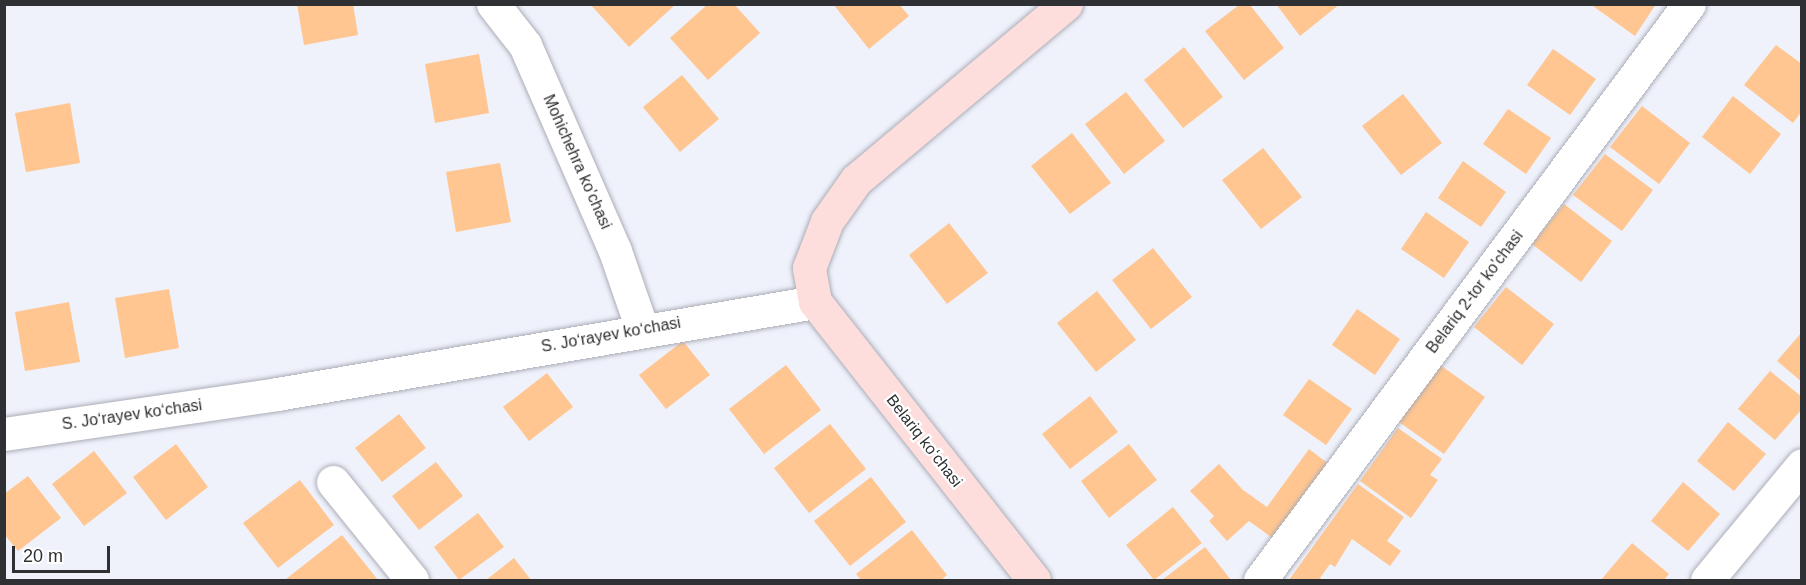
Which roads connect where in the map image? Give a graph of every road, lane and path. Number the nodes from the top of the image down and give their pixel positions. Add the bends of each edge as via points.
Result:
1 (493, 4) edge
2 (1066, 4) edge
3 (1689, 4) edge
4 (814, 302) junction
5 (642, 329) junction
6 (4, 434) edge
7 (1802, 465) edge
8 (333, 482) dead end
9 (412, 580) edge
10 (1034, 580) edge
11 (1260, 580) edge
12 (1707, 580) edge

1 - 5 street, Mohichehra ko'chasi via 525,45 615,251
2 - 4 street via 845,193 814,251 809,286
3 - 11 street, Belariq 2-tor ko'chasi
4 - 5 street, S. Joʻrayev koʻchasi
4 - 10 street, Belariq koʻchasi
5 - 6 street, S. Joʻrayev koʻchasi via 278,393
7 - 12 street
8 - 9 street

